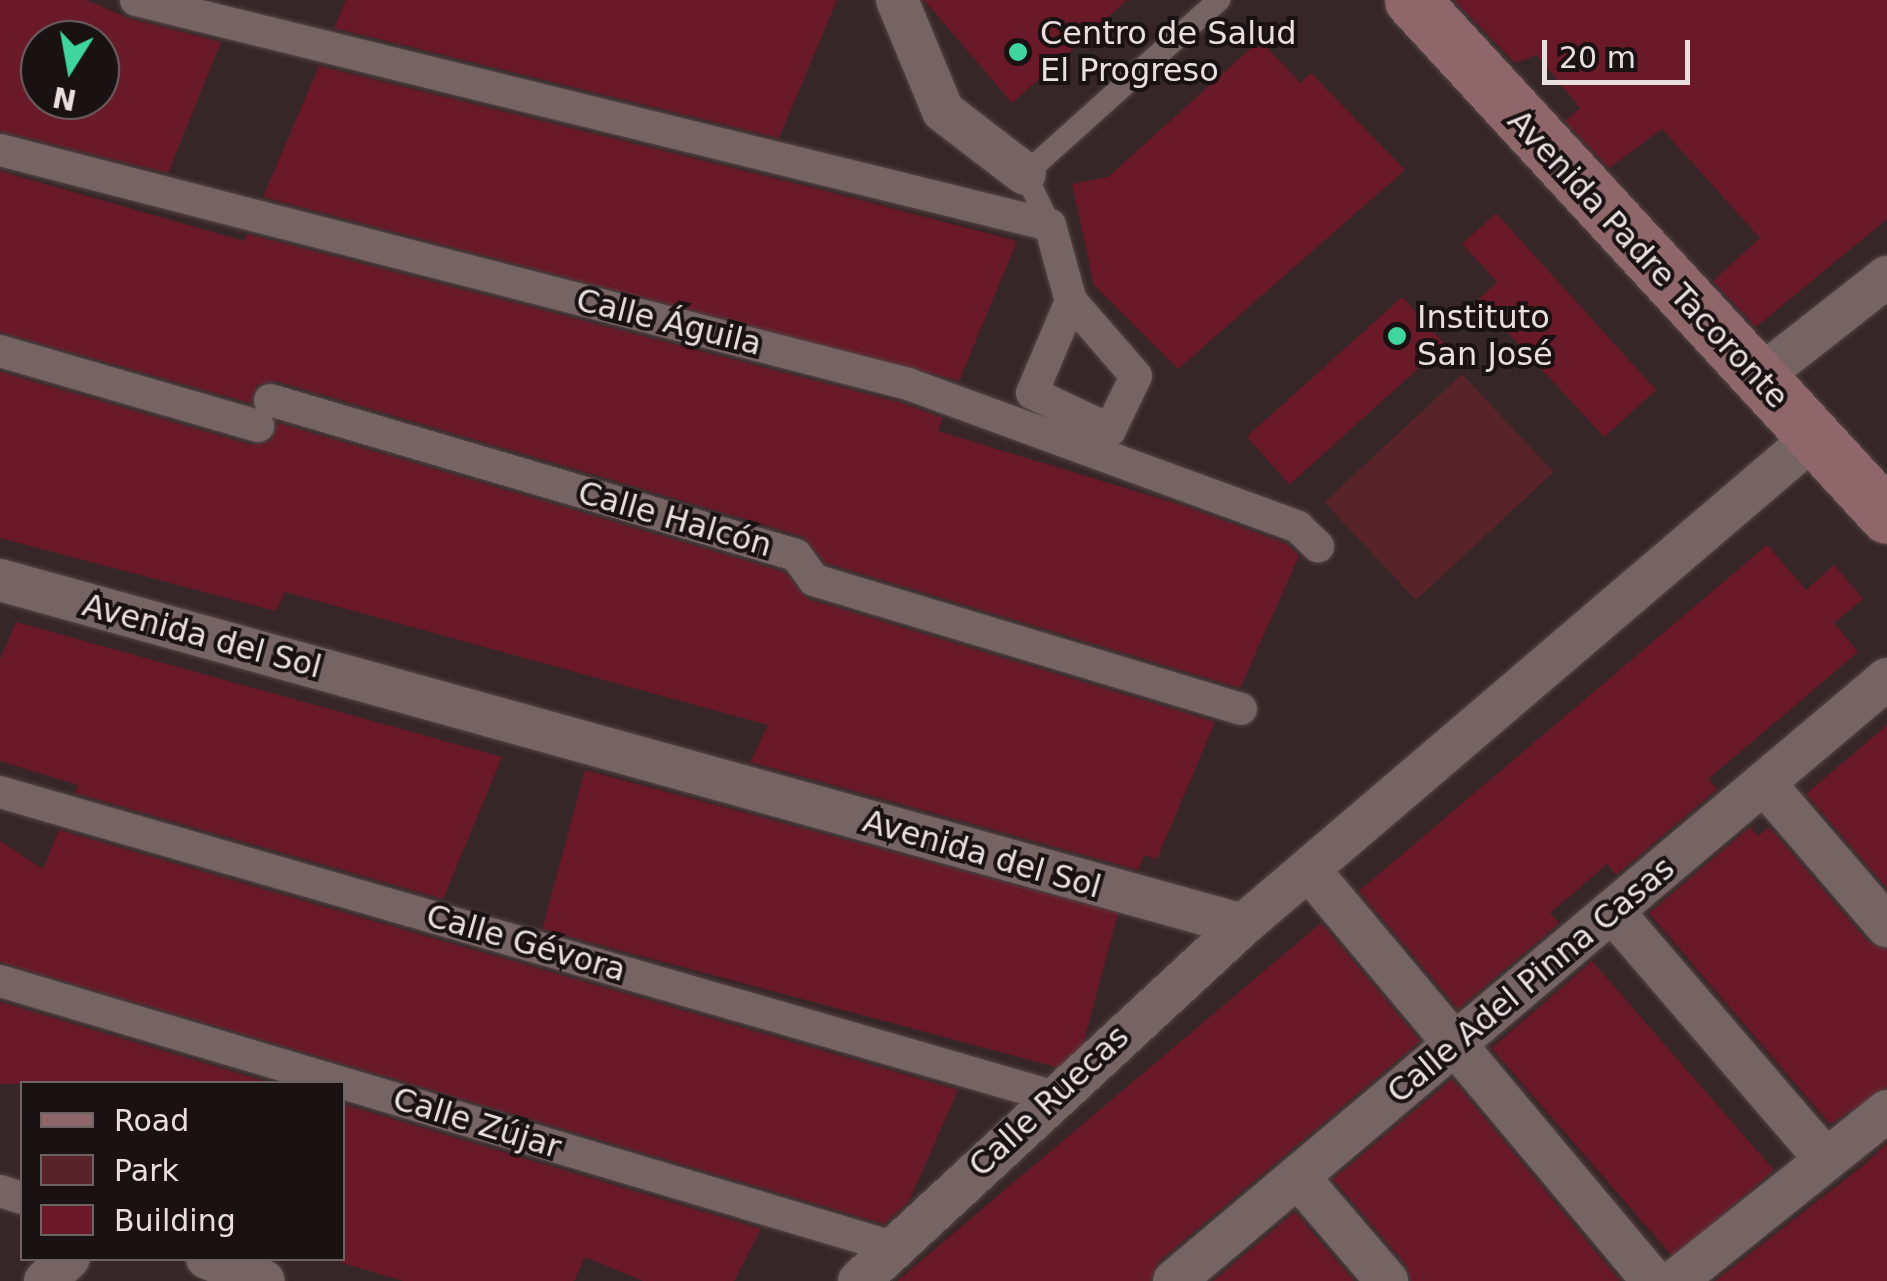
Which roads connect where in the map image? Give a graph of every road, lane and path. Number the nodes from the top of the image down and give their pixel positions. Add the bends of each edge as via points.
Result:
1 (136, 0) edge
2 (897, 0) edge
3 (1219, 0) edge
4 (1412, 0) edge
5 (0, 150) edge
6 (1025, 174) junction
7 (1050, 226) junction
8 (1887, 276) edge
9 (1072, 301) dead end
10 (0, 351) edge
11 (1758, 378) junction
12 (1813, 438) junction
13 (1886, 514) edge
14 (1318, 546) dead end
15 (0, 580) edge
16 (1887, 679) edge
17 (1241, 709) dead end
18 (1764, 782) junction
19 (0, 792) edge
20 (1310, 871) junction
21 (1612, 911) junction
22 (1243, 924) junction
23 (1887, 926) edge
24 (0, 980) edge
25 (1454, 1045) junction
26 (338, 1081) edge
27 (345, 1083) edge
28 (1052, 1096) junction
29 (1887, 1111) edge
30 (1826, 1160) junction
31 (1298, 1177) junction
32 (896, 1248) junction
33 (65, 1261) edge
34 (214, 1261) edge
35 (45, 1281) edge
36 (264, 1281) edge
37 (861, 1281) edge
38 (1174, 1281) edge
39 (1387, 1281) edge
40 (1653, 1281) edge
41 (1675, 1281) edge

1 - 7 street
2 - 6 street via 943,111
3 - 6 lane
4 - 11 main road, Avenida Padre Tacoronte
5 - 14 street, Calle Águila via 908,384 1298,527
6 - 7 lane
7 - 9 street
8 - 11 street
10 - 17 street, Calle Halcón via 264,413 796,555 814,580
11 - 12 main road, Avenida Padre Tacoronte
12 - 13 main road, Avenida Padre Tacoronte
12 - 20 street
15 - 22 street, Avenida del Sol
16 - 18 street, Calle Adel Pinna Casas
18 - 21 street, Calle Adel Pinna Casas
18 - 23 street
19 - 28 street, Calle Gévora
20 - 22 street
20 - 25 street
21 - 25 street, Calle Adel Pinna Casas
21 - 30 street
22 - 28 street, Calle Ruecas
24 - 26 street, Calle Zújar
25 - 31 street, Calle Adel Pinna Casas
25 - 40 street
27 - 32 street, Calle Zújar
28 - 32 street, Calle Ruecas
29 - 30 street
30 - 41 street
31 - 38 street, Calle Adel Pinna Casas
31 - 39 street
32 - 37 street, Calle Ruecas
33 - 35 street
34 - 36 street

